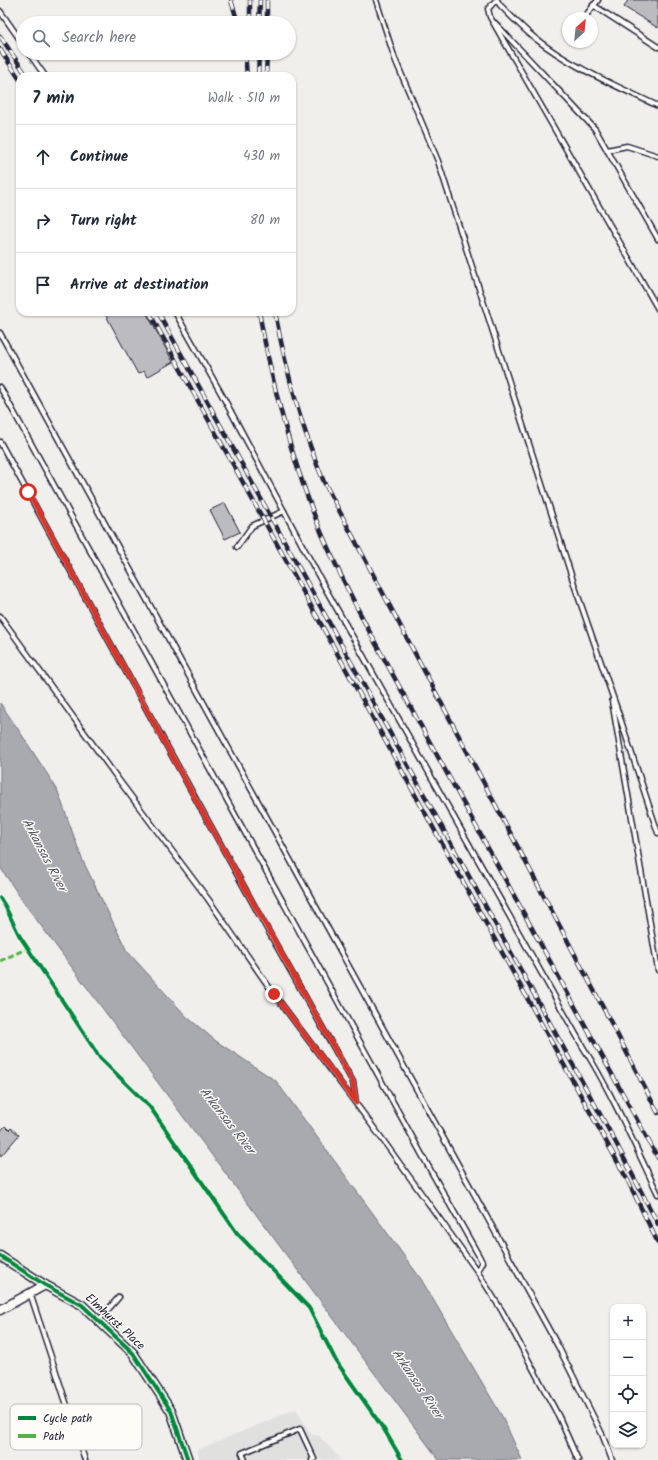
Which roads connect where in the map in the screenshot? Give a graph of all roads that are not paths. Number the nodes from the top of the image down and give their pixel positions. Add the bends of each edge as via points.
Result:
1 (376, 0) edge
2 (497, 0) edge
3 (598, 0) edge
4 (593, 6) junction
5 (0, 11) edge
6 (588, 12) edge
7 (490, 17) junction
8 (16, 34) edge
9 (658, 47) edge
10 (34, 60) edge
11 (42, 72) edge
12 (658, 106) edge
13 (607, 150) junction
14 (658, 156) edge
15 (658, 239) edge
16 (658, 309) edge
17 (177, 316) edge
18 (0, 333) edge
19 (0, 387) edge
20 (0, 442) edge
21 (284, 511) junction
22 (237, 546) dead end
23 (0, 616) edge
24 (611, 690) junction
25 (658, 833) edge
26 (658, 970) edge
27 (356, 1103) junction
28 (658, 1194) edge
29 (0, 1256) edge
30 (477, 1271) junction
31 (45, 1285) junction
32 (30, 1293) junction
33 (119, 1297) dead end
34 (0, 1310) edge
35 (98, 1320) junction
36 (67, 1404) edge
37 (82, 1450) edge
38 (85, 1460) edge
39 (188, 1460) edge
40 (245, 1460) edge
41 (312, 1460) edge
42 (578, 1460) edge
43 (612, 1460) edge

1 - 24 lane via 395,59 438,161 576,590
2 - 7 lane via 488,9
2 - 12 lane via 535,38 555,53
3 - 4 lane
4 - 6 lane
4 - 9 lane
5 - 8 lane
7 - 13 lane via 595,129
7 - 16 lane
10 - 11 lane
13 - 14 lane via 626,146
13 - 15 lane
17 - 21 lane
18 - 43 lane via 559,1348 602,1434
19 - 30 lane via 479,1256 482,1262
20 - 27 lane via 353,1082
21 - 22 lane via 252,526
21 - 28 lane via 597,1069
23 - 27 lane
24 - 25 lane
24 - 26 lane
27 - 30 lane
29 - 31 street, Elmhurst Place
30 - 42 lane via 502,1311 559,1417
31 - 32 street
31 - 35 street, Elmhurst Place via 82,1305
32 - 34 street
32 - 36 lane
33 - 35 lane
35 - 39 street, Elmhurst Place via 133,1353 171,1411
37 - 38 lane
40 - 41 lane via 242,1453 300,1429 314,1459

